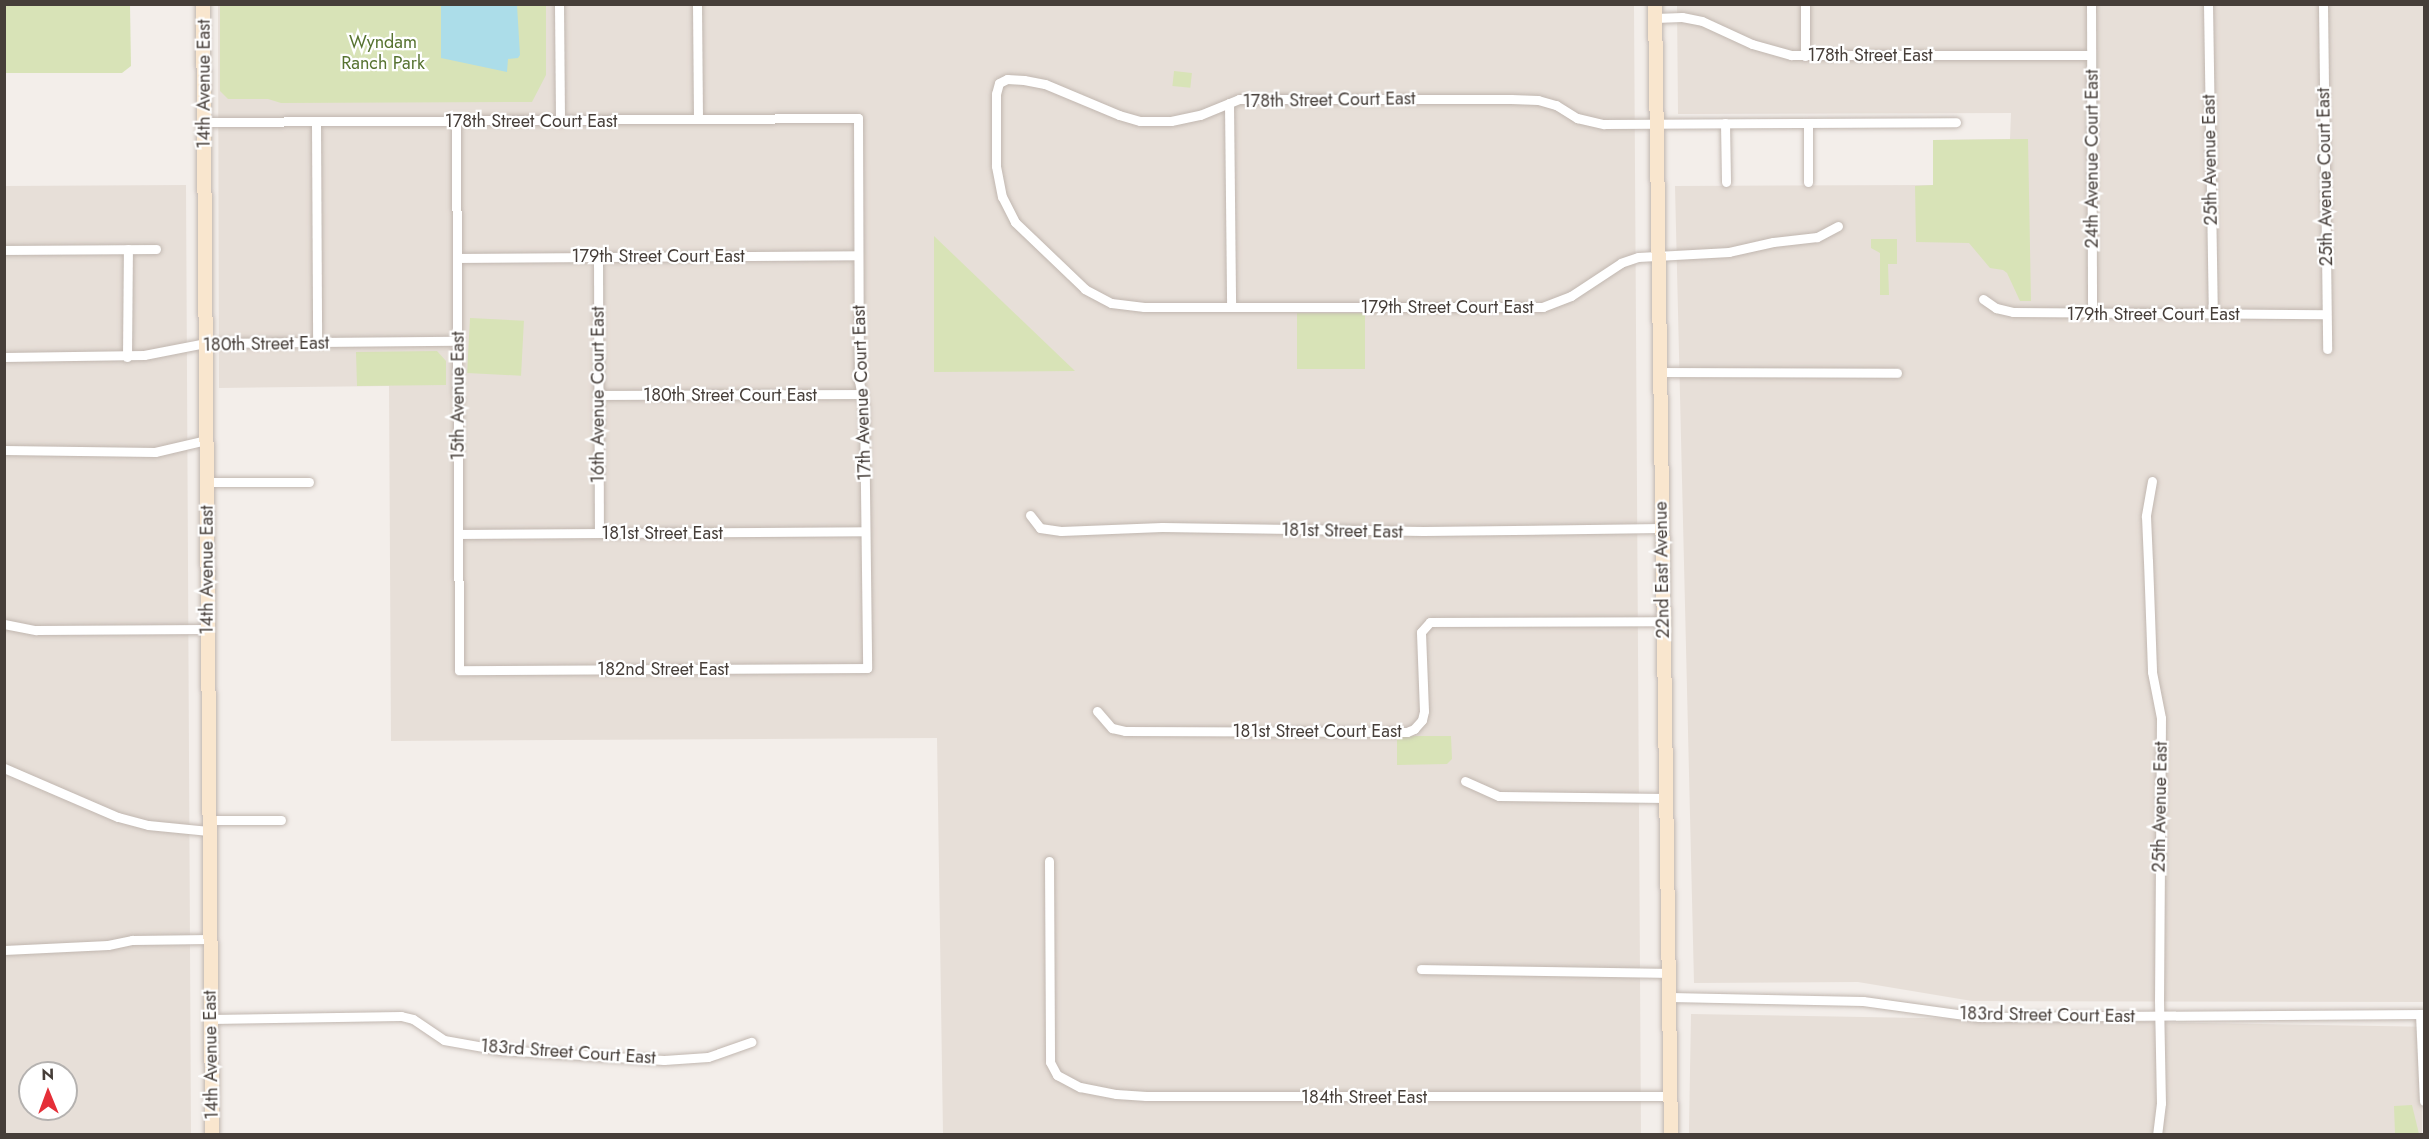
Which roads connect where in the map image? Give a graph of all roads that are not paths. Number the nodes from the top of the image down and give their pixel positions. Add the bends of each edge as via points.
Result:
1 (203, 4) edge
2 (559, 4) edge
3 (697, 4) edge
4 (1805, 4) edge
5 (2091, 4) edge
6 (2208, 4) edge
7 (2323, 4) edge
8 (1655, 11) edge
9 (2091, 55) junction
10 (1805, 56) junction
11 (1229, 104) junction
12 (858, 118) joint
13 (698, 119) junction
14 (560, 120) junction
15 (204, 122) junction
16 (316, 122) junction
17 (456, 122) junction
18 (1956, 122) dead end
19 (1657, 123) junction
20 (1725, 123) junction
21 (1808, 123) junction
22 (1726, 182) dead end
23 (1808, 182) dead end
24 (1838, 226) dead end
25 (128, 249) junction
26 (156, 249) dead end
27 (4, 250) edge
28 (858, 255) junction
29 (1659, 256) junction
30 (598, 257) junction
31 (457, 258) junction
32 (1983, 299) dead end
33 (1111, 303) joint
34 (1231, 307) junction
35 (2092, 314) junction
36 (2326, 314) junction
37 (2212, 315) junction
38 (457, 341) junction
39 (317, 342) junction
40 (205, 343) junction
41 (2327, 349) dead end
42 (4, 357) edge
43 (127, 357) junction
44 (1660, 372) junction
45 (1897, 373) dead end
46 (862, 394) junction
47 (598, 395) junction
48 (206, 440) junction
49 (4, 450) edge
50 (2152, 481) dead end
51 (206, 482) junction
52 (309, 482) dead end
53 (1030, 515) dead end
54 (1662, 528) junction
55 (866, 531) junction
56 (599, 533) junction
57 (458, 534) junction
58 (1663, 621) junction
59 (4, 624) edge
60 (208, 629) junction
61 (867, 668) joint
62 (459, 670) joint
63 (1097, 711) dead end
64 (4, 768) edge
65 (1465, 781) dead end
66 (1666, 798) junction
67 (280, 820) dead end
68 (209, 825) junction
69 (1049, 861) dead end
70 (210, 939) junction
71 (4, 950) edge
72 (1421, 969) dead end
73 (1669, 973) junction
74 (1670, 997) junction
75 (2422, 1014) edge
76 (2161, 1015) junction
77 (211, 1018) junction
78 (751, 1042) dead end
79 (1671, 1096) junction
80 (2424, 1101) edge
81 (212, 1134) edge
82 (1671, 1134) edge
83 (2157, 1134) edge

1 - 15 street, 14th Avenue East
2 - 14 street
3 - 13 street
4 - 10 street
5 - 9 street, 24th Avenue Court East
6 - 37 street, 25th Avenue East
7 - 36 street, 25th Avenue Court East
8 - 10 street, 178th Street East via 1702,21 1772,51
8 - 19 street, 22nd East Avenue
9 - 10 street, 178th Street East
9 - 35 street, 24th Avenue Court East
11 - 19 street, 178th Street Court East via 1239,99 1529,100 1556,105 1577,118 1604,124
11 - 33 street, 178th Street Court East via 1171,121 1140,121 1045,84 1007,79 999,82 995,107 996,166 1002,197 1015,222 1085,289
11 - 34 street
12 - 13 street, 178th Street Court East
12 - 28 street, 17th Avenue Court East
13 - 14 street, 178th Street Court East
14 - 17 street, 178th Street Court East
15 - 16 street, 178th Street Court East
15 - 40 street, 14th Avenue East
16 - 17 street, 178th Street Court East
16 - 39 street
17 - 31 street, 15th Avenue East
18 - 21 street, 178th Street Court East
19 - 20 street, 178th Street Court East
19 - 29 street, 22nd East Avenue
20 - 21 street, 178th Street Court East
20 - 22 street
21 - 23 street
24 - 29 street, 179th Street Court East via 1817,237 1729,252
25 - 26 street
25 - 27 street
25 - 43 street
28 - 30 street, 179th Street Court East
28 - 46 street, 17th Avenue Court East
29 - 34 street, 179th Street Court East via 1621,263 1571,296 1543,307
29 - 44 street, 22nd East Avenue
30 - 31 street, 179th Street Court East
30 - 47 street, 16th Avenue Court East
31 - 38 street, 15th Avenue East
32 - 35 street, 179th Street Court East via 1996,308 2013,312
33 - 34 street, 179th Street Court East
35 - 37 street, 179th Street Court East
36 - 37 street, 179th Street Court East
36 - 41 street, 25th Avenue Court East
38 - 39 street, 180th Street East
38 - 57 street, 15th Avenue East
39 - 40 street, 180th Street East
40 - 43 street, 180th Street East
40 - 48 street, 14th Avenue East
42 - 43 street, 180th Street East
44 - 45 street
44 - 54 street, 22nd East Avenue
46 - 47 street, 180th Street Court East
46 - 55 street, 17th Avenue Court East
47 - 56 street, 16th Avenue Court East
48 - 49 street via 155,452
48 - 51 street, 14th Avenue East
50 - 76 street, 25th Avenue East via 2146,516 2152,672 2161,718
51 - 52 street
51 - 60 street, 14th Avenue East
53 - 54 street, 181st Street East via 1040,528 1061,531 1162,527 1423,531
54 - 58 street, 22nd East Avenue
55 - 56 street, 181st Street East
55 - 61 street, 17th Avenue Court East
56 - 57 street, 181st Street East
57 - 62 street, 15th Avenue East
58 - 63 street, 181st Street Court East via 1430,622 1421,632 1424,711 1422,720 1407,732 1125,731 1112,728
58 - 66 street, 22nd East Avenue
59 - 60 street via 36,630
60 - 68 street, 14th Avenue East
61 - 62 street, 182nd Street East
64 - 68 street via 118,817 148,825
65 - 66 street via 1499,796
66 - 73 street, 22nd East Avenue
67 - 68 street
68 - 70 street, 14th Avenue East
69 - 79 street, 184th Street East via 1050,1062 1061,1078 1080,1087 1146,1096
70 - 71 street via 132,940 108,945
70 - 77 street, 14th Avenue East
72 - 73 street
73 - 74 street, 22nd East Avenue
74 - 76 street, 183rd Street Court East via 1863,1000 1980,1017
74 - 79 street, 22nd East Avenue
75 - 76 street, 183rd Street Court East
75 - 80 street
76 - 83 street, 25th Avenue East
77 - 78 street, 183rd Street Court East via 401,1016 413,1019 444,1040 500,1050 664,1060 708,1057
77 - 81 street, 14th Avenue East
79 - 82 street, 22nd East Avenue

